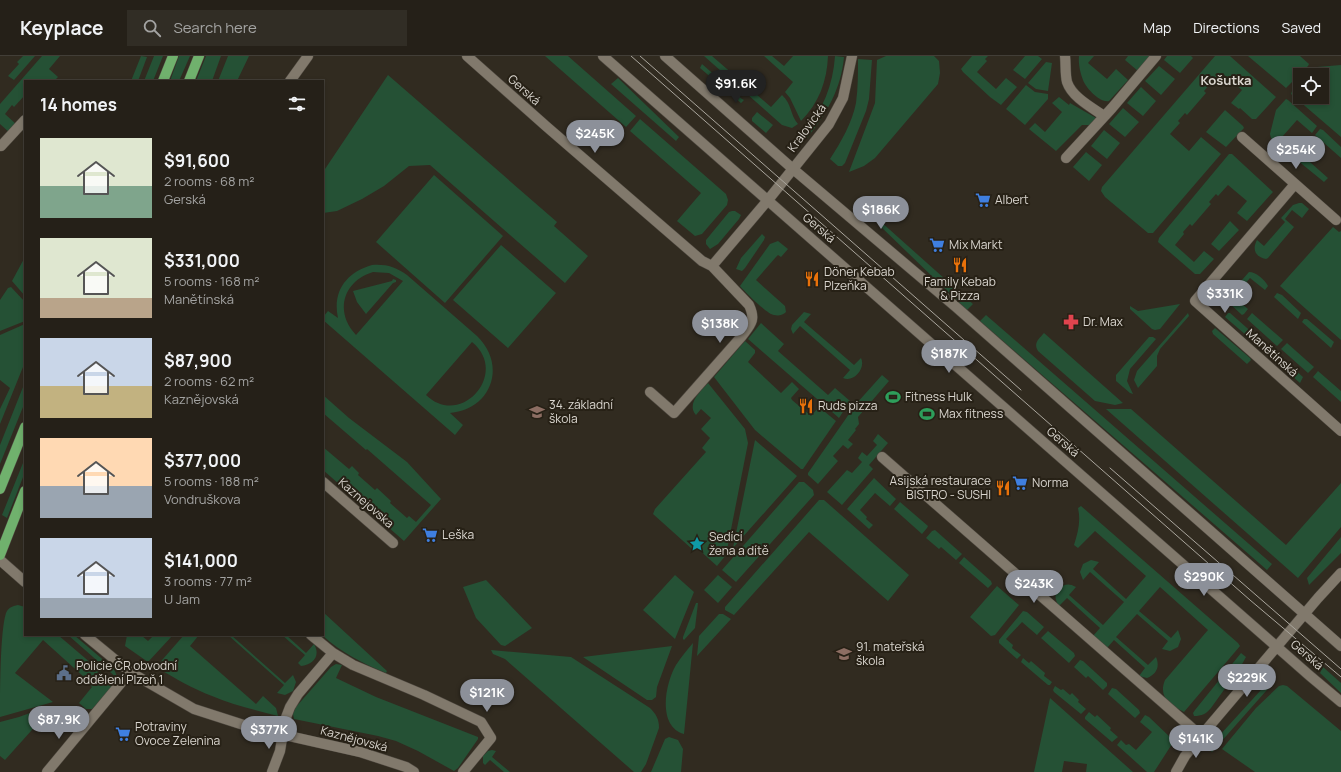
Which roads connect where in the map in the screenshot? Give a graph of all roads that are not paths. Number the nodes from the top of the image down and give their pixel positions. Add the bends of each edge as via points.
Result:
1 (173, 56) edge
2 (199, 56) edge
3 (308, 56) edge
4 (467, 56) edge
5 (603, 56) edge
6 (665, 56) edge
7 (852, 56) edge
8 (1065, 56) edge
9 (1156, 56) edge
10 (163, 80) edge
11 (190, 80) edge
12 (291, 80) edge
13 (1104, 116) junction
14 (24, 121) edge
15 (1242, 137) dead end
16 (0, 147) edge
17 (1066, 158) dead end
18 (793, 169) junction
19 (1294, 184) junction
20 (768, 200) junction
21 (1336, 220) dead end
22 (712, 266) junction
23 (650, 392) dead end
24 (24, 429) edge
25 (1341, 431) edge
26 (882, 457) dead end
27 (324, 483) edge
28 (0, 489) edge
29 (24, 494) edge
30 (393, 543) dead end
31 (0, 555) edge
32 (0, 560) edge
33 (1341, 573) edge
34 (24, 581) edge
35 (1305, 614) junction
36 (86, 636) edge
37 (312, 636) edge
38 (1277, 646) junction
39 (1341, 646) edge
40 (334, 654) junction
41 (130, 672) junction
42 (1341, 702) edge
43 (284, 734) junction
44 (1201, 736) junction
45 (47, 772) edge
46 (272, 772) edge
47 (414, 772) edge
48 (463, 772) edge
49 (1176, 772) edge

1 - 10 main road
2 - 11 main road
3 - 12 street
4 - 22 street, Gerská via 596,170 705,263
5 - 20 street, Gerská
6 - 18 street
7 - 18 street, Kralovická via 843,98 829,124
8 - 13 street via 1067,82 1083,101
9 - 13 street
13 - 17 street
14 - 16 street
15 - 19 street
18 - 20 street
18 - 35 street via 956,307
19 - 21 street
19 - 25 street, Manětínská via 1195,301
20 - 22 street
20 - 38 street, Gerská
22 - 23 street, Gerská via 749,305 752,323 674,413
24 - 28 main road
26 - 44 street
27 - 30 street, Kaznejovska
29 - 31 main road
32 - 34 street
33 - 35 street
35 - 38 street
35 - 39 street
36 - 41 street, Kaznějovská
37 - 40 street
38 - 42 street, Gerská
38 - 44 street
40 - 43 street via 294,700 285,720
40 - 48 street via 353,666 481,722 491,738
41 - 43 street, Kaznějovská via 194,709 253,728
41 - 45 street
43 - 46 street
43 - 47 street, Kaznějovská via 360,752
44 - 49 street

